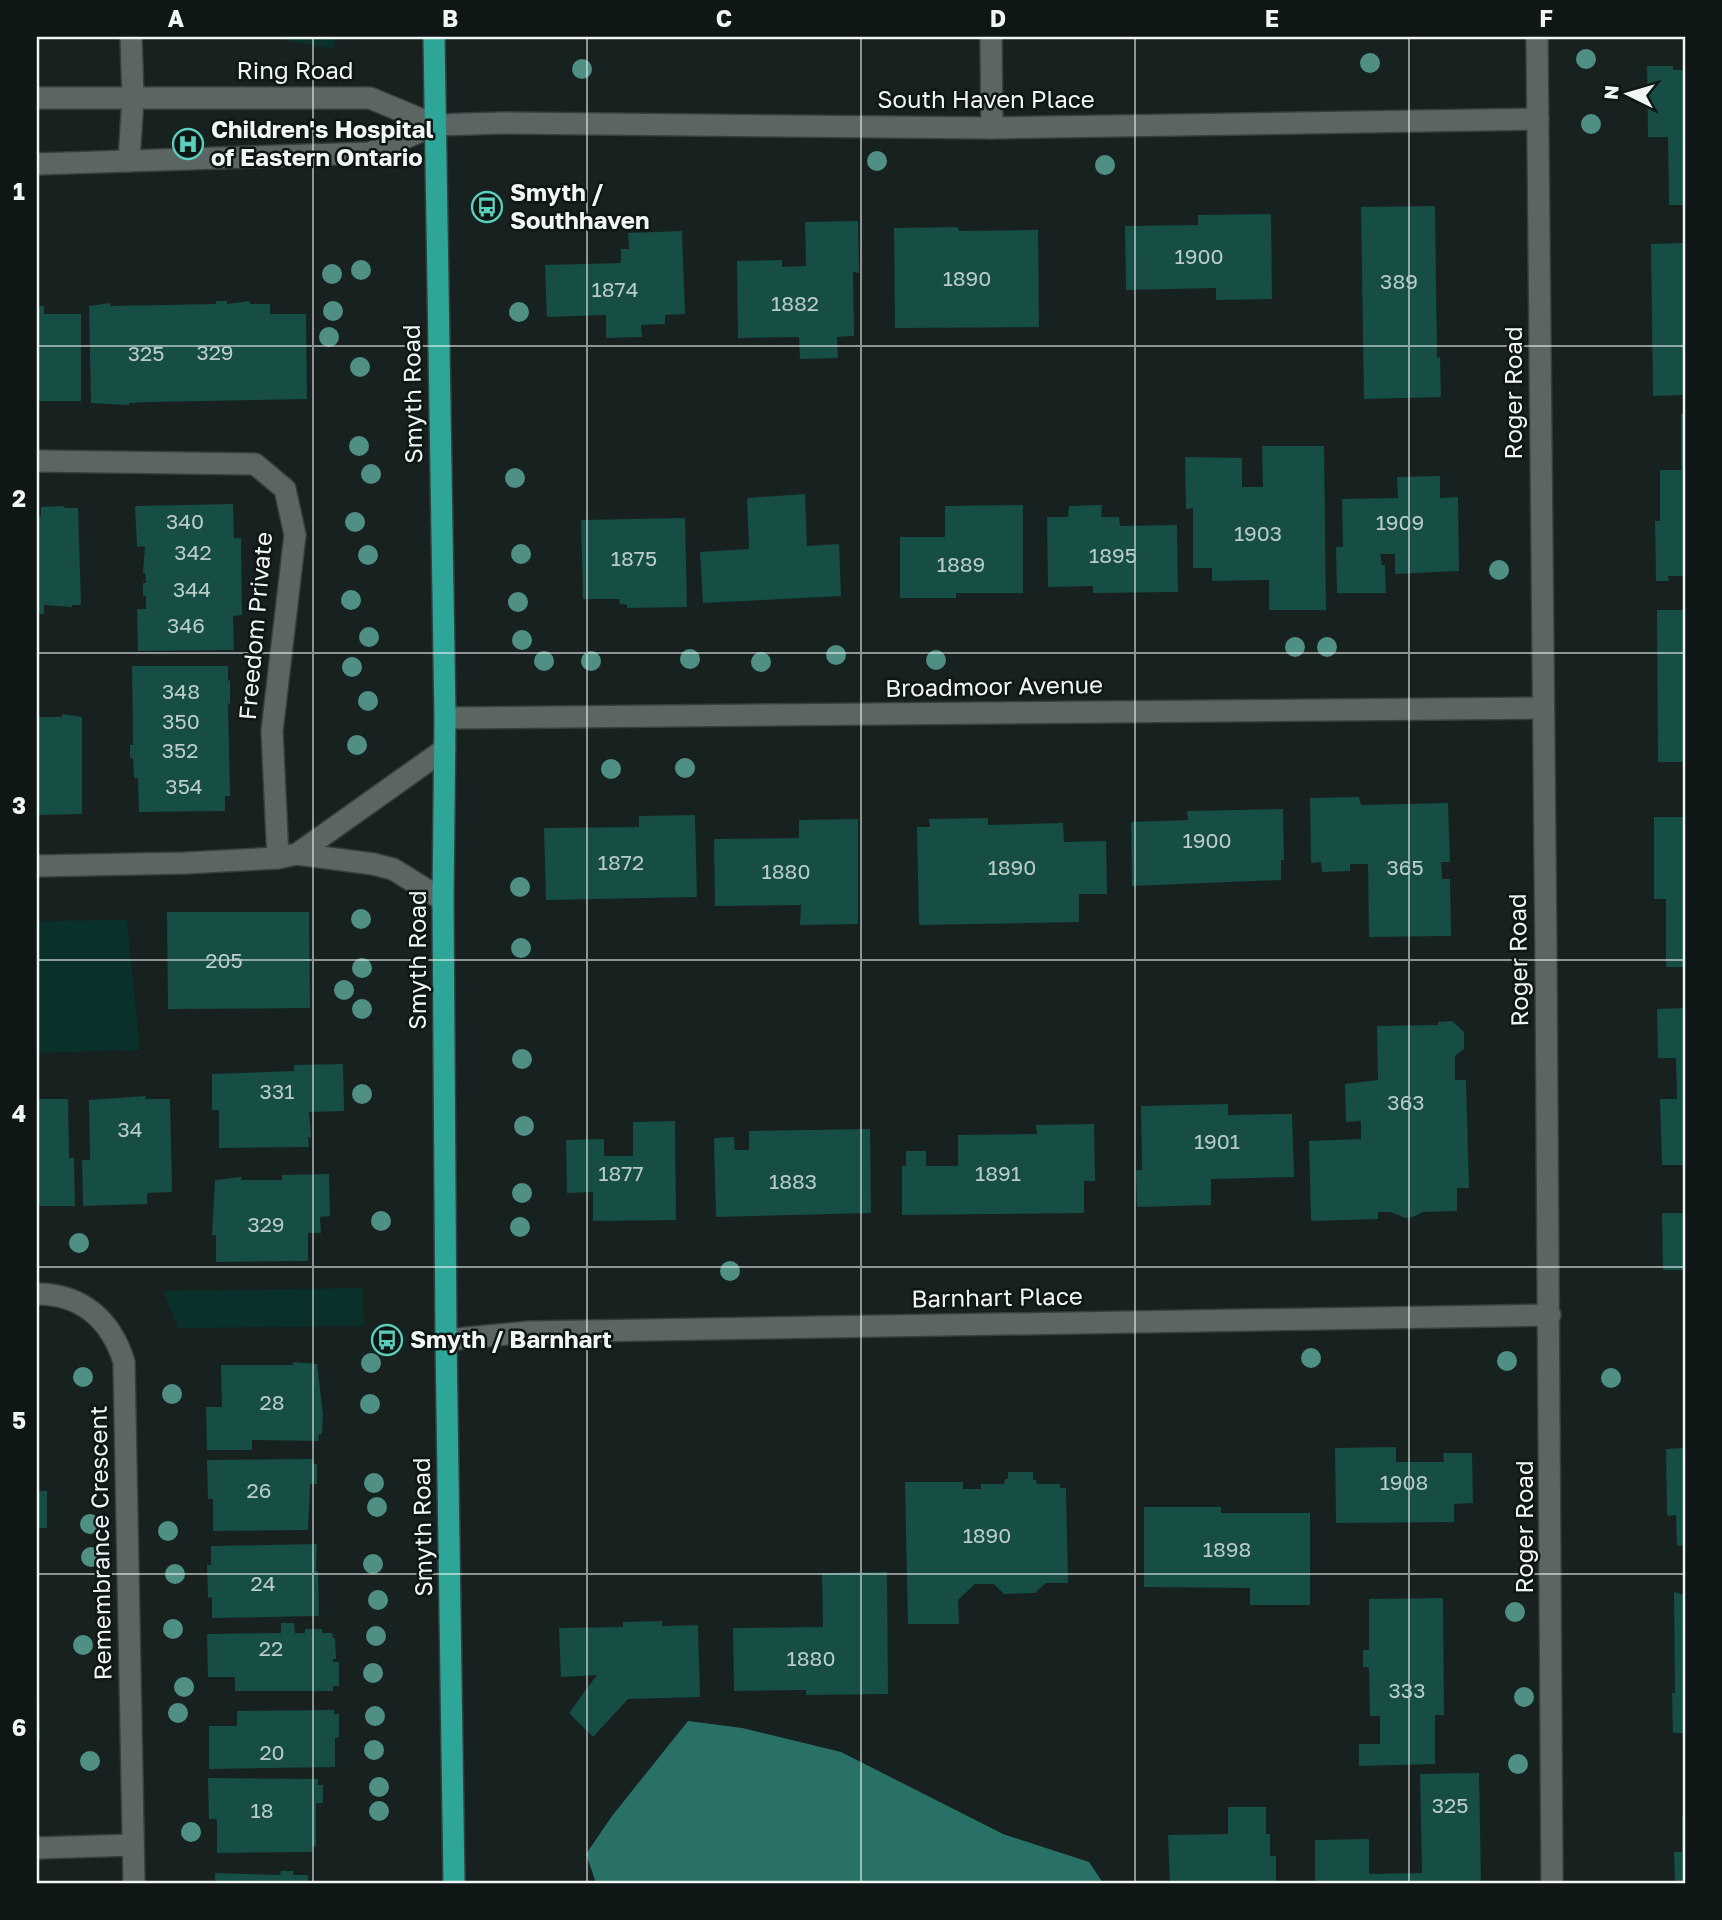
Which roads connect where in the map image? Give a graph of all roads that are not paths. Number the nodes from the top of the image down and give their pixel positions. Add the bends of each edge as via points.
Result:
1 (131, 37) edge
2 (434, 37) edge
3 (991, 37) edge
4 (1537, 37) edge
5 (133, 97) junction
6 (37, 98) edge
7 (1538, 119) junction
8 (435, 125) junction
9 (992, 128) junction
10 (129, 161) junction
11 (37, 164) edge
12 (37, 460) edge
13 (1542, 708) junction
14 (445, 718) junction
15 (445, 749) junction
16 (288, 856) junction
17 (37, 866) edge
18 (443, 900) junction
19 (37, 1294) edge
20 (1550, 1315) junction
21 (446, 1340) junction
22 (133, 1845) junction
23 (37, 1848) edge
24 (134, 1883) edge
25 (454, 1883) edge
26 (1552, 1883) edge

1 - 5 street
2 - 8 main road, Smyth Road
3 - 9 street
4 - 7 street, Roger Road
5 - 6 street, Ring Road
5 - 8 street, Ring Road via 370,98
5 - 10 street
7 - 9 street, South Haven Place
7 - 13 street, Roger Road
8 - 9 street, South Haven Place
8 - 10 street via 370,153
8 - 14 main road, Smyth Road
10 - 11 street
12 - 16 street, Freedom Private via 255,464 285,489 295,536 272,732
13 - 14 street, Broadmoor Avenue
13 - 20 street, Roger Road
14 - 15 main road, Smyth Road
15 - 16 street
15 - 18 main road, Smyth Road
16 - 17 street
16 - 18 street via 393,869
18 - 21 main road, Smyth Road
19 - 22 street, Remembrance Crescent via 54,1294 86,1307 110,1331 124,1362
20 - 21 street, Barnhart Place via 541,1332
20 - 26 street, Roger Road
21 - 25 main road, Smyth Road
22 - 23 street
22 - 24 street, Remembrance Crescent

